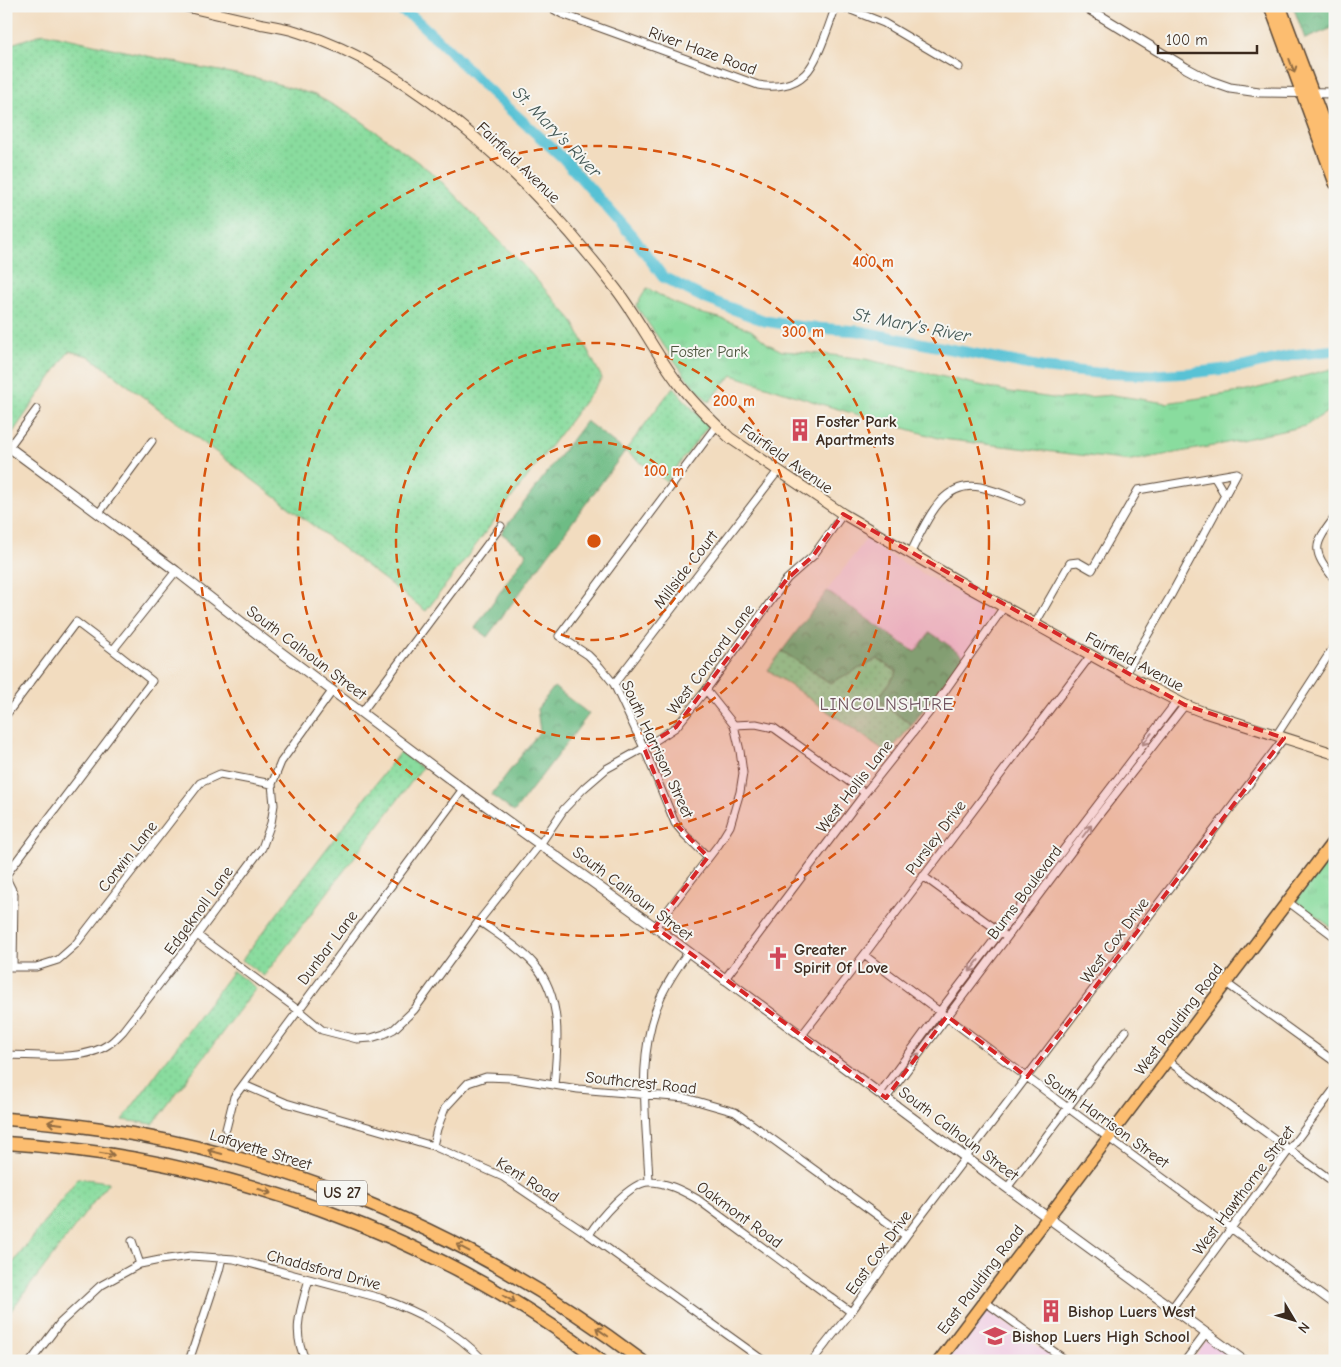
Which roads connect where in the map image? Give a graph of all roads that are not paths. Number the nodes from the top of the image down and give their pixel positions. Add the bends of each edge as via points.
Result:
1 (184, 6) edge
2 (548, 6) edge
3 (836, 6) edge
4 (841, 6) edge
5 (1084, 6) edge
6 (1270, 6) edge
7 (1280, 6) edge
8 (958, 67) dead end
9 (1335, 92) edge
10 (1308, 94) junction
11 (1335, 152) edge
12 (1335, 183) edge
13 (37, 409) dead end
14 (717, 425) junction
15 (152, 441) dead end
16 (7, 448) edge
17 (778, 471) junction
18 (1215, 478) junction
19 (1225, 495) junction
20 (1021, 501) dead end
21 (99, 513) junction
22 (843, 514) junction
23 (1335, 517) edge
24 (501, 526) dead end
25 (910, 554) junction
26 (176, 571) junction
27 (1335, 580) edge
28 (1004, 607) junction
29 (1035, 624) junction
30 (1335, 645) edge
31 (113, 650) junction
32 (1091, 654) junction
33 (1125, 674) junction
34 (614, 684) junction
35 (334, 690) junction
36 (706, 690) junction
37 (1181, 703) junction
38 (362, 712) junction
39 (6, 715) edge
40 (734, 726) junction
41 (1280, 737) junction
42 (644, 748) junction
43 (1335, 754) edge
44 (272, 784) junction
45 (463, 789) junction
46 (865, 793) junction
47 (1335, 839) edge
48 (540, 843) junction
49 (708, 857) junction
50 (923, 876) junction
51 (6, 877) edge
52 (1287, 901) junction
53 (479, 921) junction
54 (655, 927) junction
55 (1000, 933) junction
56 (197, 935) junction
57 (1335, 937) edge
58 (1007, 938) junction
59 (688, 952) junction
60 (864, 955) junction
61 (9, 967) edge
62 (724, 980) junction
63 (1226, 983) junction
64 (298, 1010) junction
65 (940, 1011) junction
66 (947, 1016) junction
67 (1126, 1031) dead end
68 (802, 1035) junction
69 (6, 1055) edge
70 (1168, 1061) junction
71 (1335, 1062) edge
72 (1026, 1078) junction
73 (244, 1085) junction
74 (554, 1085) junction
75 (1335, 1088) edge
76 (645, 1095) junction
77 (883, 1095) junction
78 (1068, 1108) junction
79 (6, 1119) edge
80 (226, 1129) dead end
81 (1108, 1138) junction
82 (6, 1143) edge
83 (433, 1146) junction
84 (1289, 1150) junction
85 (965, 1157) junction
86 (649, 1182) junction
87 (1335, 1183) edge
88 (1007, 1188) junction
89 (1047, 1218) junction
90 (1230, 1228) junction
91 (588, 1235) junction
92 (906, 1236) junction
93 (132, 1241) dead end
94 (222, 1258) junction
95 (140, 1264) junction
96 (309, 1279) junction
97 (984, 1301) junction
98 (1335, 1305) edge
99 (1172, 1308) junction
100 (851, 1312) junction
101 (1206, 1333) junction
102 (31, 1361) edge
103 (188, 1361) edge
104 (306, 1361) edge
105 (484, 1361) edge
106 (601, 1361) edge
107 (642, 1361) edge
108 (764, 1361) edge
109 (812, 1361) edge
110 (939, 1361) edge
111 (1067, 1361) edge
112 (1186, 1361) edge
113 (1244, 1361) edge

1 - 14 main road, Fairfield Avenue via 298,32 342,49 413,88 441,110 509,170 583,249 617,291 678,384
2 - 3 street, River Haze Road via 562,14 770,87 790,83 806,74
4 - 8 street via 884,23
5 - 10 street via 1210,81 1259,92
6 -> 10 main road
7 - 10 main road
9 - 10 street
10 - 11 main road
10 - 12 main road
13 - 16 street
14 - 17 main road, Fairfield Avenue via 730,438
14 - 34 street, South Harrison Street via 559,636 588,655
15 - 21 street
16 - 21 street, South Calhoun Street
17 - 22 main road, Fairfield Avenue
17 - 34 street, Millside Court
18 - 19 street
18 - 19 street via 1237,473
18 - 29 street via 1138,490 1092,570 1078,562 1070,563
19 - 33 street
20 - 25 street via 982,488 954,490 937,504
21 - 26 street, South Calhoun Street
22 - 25 main road, Fairfield Avenue
22 - 36 street, West Concord Lane via 813,556 788,579
23 - 27 street via 1322,534 1317,554
24 - 38 street
25 - 28 main road, Fairfield Avenue
26 - 31 street
26 - 35 street, South Calhoun Street
28 - 29 main road, Fairfield Avenue
28 - 46 street, West Hollis Lane via 935,705
29 - 32 main road, Fairfield Avenue
30 - 41 street, West Cox Drive
31 - 39 street via 76,622
31 - 51 street via 152,681
32 - 33 main road, Fairfield Avenue
32 - 50 street, Pursley Drive
33 - 37 main road, Fairfield Avenue
34 - 42 street, South Harrison Street
35 - 38 street, South Calhoun Street
35 - 44 street, Edgeknoll Lane via 280,762
36 - 40 street
36 - 42 street, West Concord Lane via 676,727
37 - 41 main road, Fairfield Avenue
37 -> 55 street, Burns Boulevard via 1093,810
58 -> 37 street, Burns Boulevard
38 - 45 street, South Calhoun Street
40 - 46 street via 756,724 774,728
40 - 49 street via 743,773 740,792 730,826
41 - 43 main road, Fairfield Avenue
41 - 72 street, West Cox Drive
42 - 48 street, West Concord Lane via 606,769 584,788
42 - 49 street, South Harrison Street via 675,823
44 - 56 street, Edgeknoll Lane via 274,805 262,848
44 - 61 street, Corwin Lane via 220,774 200,783 75,945 58,960 36,967
45 - 48 street, South Calhoun Street
45 - 64 street, Dunbar Lane
46 - 62 street, West Hollis Lane
47 - 52 main road, West Paulding Road
48 - 53 street, West Concord Lane
48 - 54 street, South Calhoun Street
49 - 54 street
50 - 55 street
50 - 60 street, Pursley Drive
51 - 61 street via 14,894
52 - 57 street
52 - 63 main road, West Paulding Road
53 - 64 street, West Concord Lane via 414,1010 384,1034 357,1039 322,1030
53 - 74 street via 534,963 550,990 558,1046
54 - 59 street, South Calhoun Street
55 - 58 street
55 -> 65 street, Burns Boulevard
56 - 64 street
56 - 69 street, Edgeknoll Lane via 109,1044 91,1052 63,1056
58 - 66 street, Burns Boulevard
59 - 62 street, South Calhoun Street
59 - 76 street via 667,984 654,1013 647,1042
60 - 65 street, South Harrison Street
60 - 68 street, Pursley Drive
62 - 68 street, South Calhoun Street
63 - 70 main road, West Paulding Road
63 - 71 street
64 - 73 street, Dunbar Lane
65 - 66 street, South Harrison Street
65 - 77 street, Burns Boulevard
66 - 72 street, South Harrison Street
77 -> 66 street, Burns Boulevard
67 - 78 street
68 - 77 street, South Calhoun Street
70 - 81 main road, West Paulding Road
70 - 84 street
72 - 78 street, South Harrison Street
72 - 85 street, West Cox Drive
73 - 80 street, Dunbar Lane via 234,1097
73 - 83 street, Kent Road via 286,1103
74 - 76 street, Southcrest Road
74 - 83 street, Southcrest Road via 503,1077 486,1077 468,1083 446,1108
75 - 84 street, West Hawthorne Street
76 - 86 street
76 - 92 street, Southcrest Road via 686,1098 734,1112
77 - 85 street, South Calhoun Street
78 - 81 street, South Harrison Street
78 - 88 street
107 -> 79 highway, Lafayette Street / US 27 via 546,1294 500,1268 386,1210 334,1190 270,1166 190,1146 105,1129
81 - 89 main road, West Paulding Road
81 - 90 street, South Harrison Street
82 -> 106 highway, US 27 via 101,1153 185,1169 263,1190 326,1212 435,1258 489,1287
83 - 91 street, Kent Road via 503,1177
84 - 87 street
84 - 90 street, West Hawthorne Street
85 - 88 street, South Calhoun Street
85 - 92 street, East Cox Drive
86 - 91 street via 610,1207
86 - 100 street, Oakmont Road via 697,1198
88 - 89 street, South Calhoun Street
89 - 97 main road, East Paulding Road
89 - 99 street, South Calhoun Street
90 - 98 street, South Harrison Street
90 - 99 street, West Hawthorne Street
91 - 108 street, Kent Road
92 - 100 street, East Cox Drive
93 - 95 street
94 - 95 street, Chaddsford Drive via 191,1256
94 - 96 street, Chaddsford Drive
94 - 103 street
95 - 102 street, Chaddsford Drive via 100,1286 60,1323
96 - 104 street via 297,1326
96 - 105 street, Chaddsford Drive via 380,1298 417,1312 454,1333
97 - 110 main road, East Paulding Road
97 - 111 street
99 - 101 street, South Calhoun Street
100 - 109 street, East Cox Drive
101 - 112 street
101 - 113 street, South Calhoun Street

